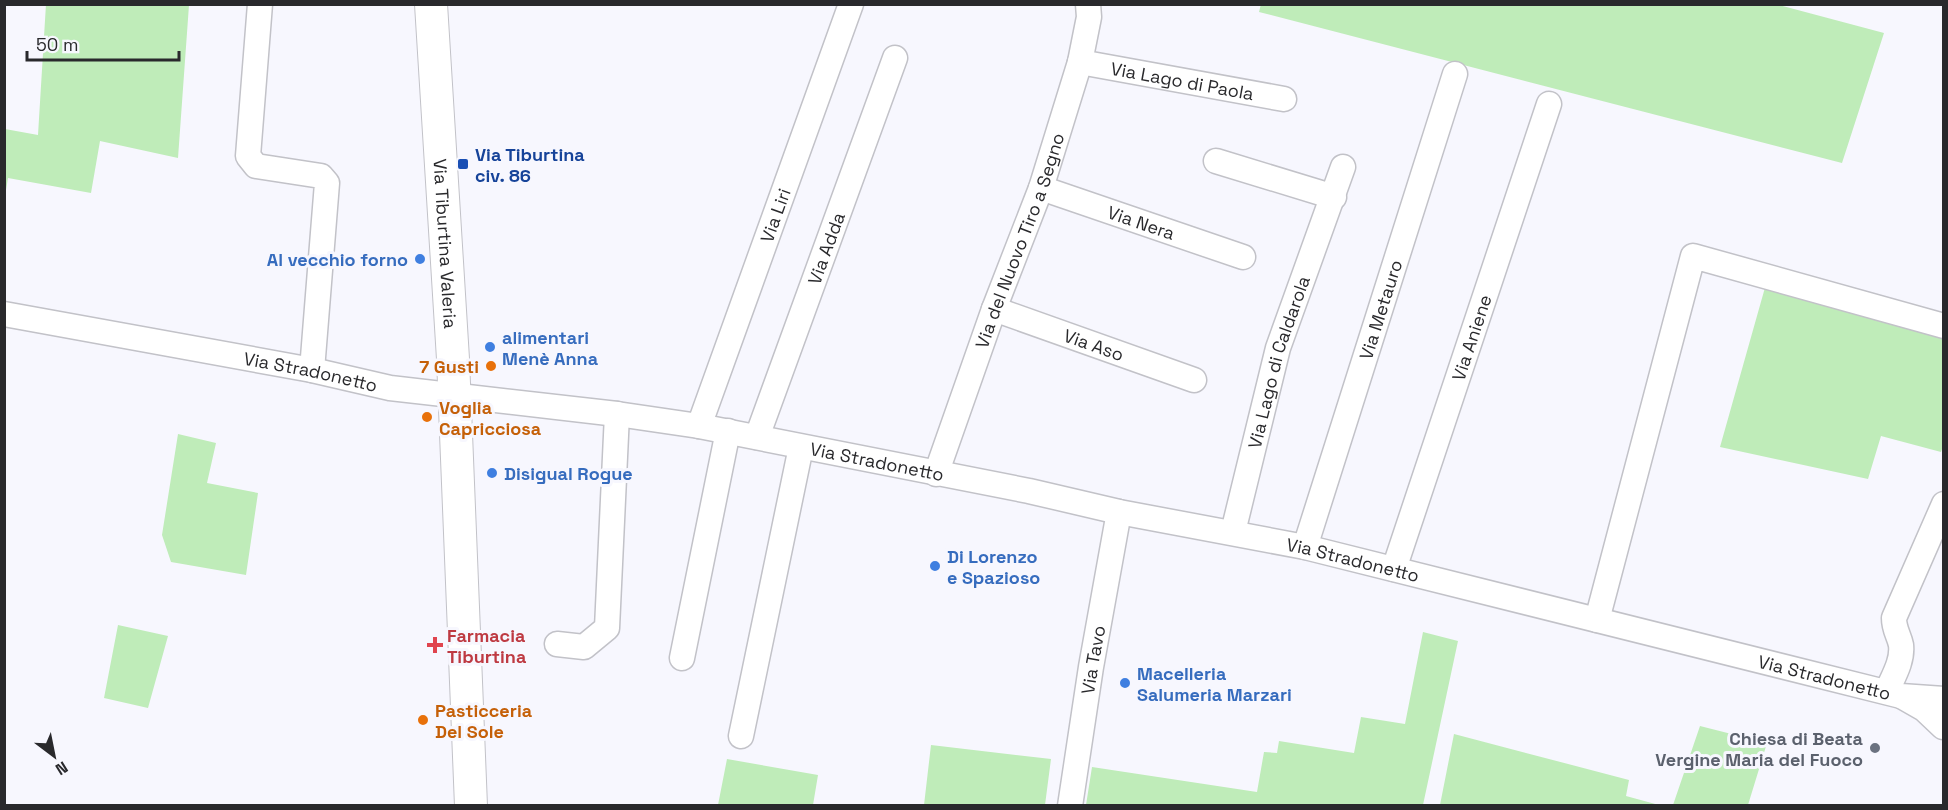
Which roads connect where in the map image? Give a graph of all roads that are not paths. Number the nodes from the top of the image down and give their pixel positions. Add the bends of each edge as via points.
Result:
1 (260, 4) edge
2 (431, 4) edge
3 (851, 4) edge
4 (1088, 4) edge
5 (895, 58) dead end
6 (1080, 62) junction
7 (1455, 74) dead end
8 (1284, 99) dead end
9 (1549, 104) dead end
10 (1216, 162) dead end
11 (1343, 167) dead end
12 (1041, 188) junction
13 (1334, 197) junction
14 (1243, 257) dead end
15 (994, 309) junction
16 (4, 314) edge
17 (1944, 326) edge
18 (312, 370) junction
19 (1194, 380) dead end
20 (455, 394) junction
21 (617, 414) junction
22 (699, 426) junction
23 (728, 431) junction
24 (757, 437) junction
25 (801, 447) junction
26 (936, 474) junction
27 (1944, 504) edge
28 (1119, 512) junction
29 (1233, 532) junction
30 (1305, 546) junction
31 (1394, 569) junction
32 (1597, 620) junction
33 (557, 644) dead end
34 (682, 658) dead end
35 (1894, 693) junction
36 (1944, 699) edge
37 (1944, 719) edge
38 (1943, 728) edge
39 (741, 736) dead end
40 (471, 806) edge
41 (1070, 806) edge

1 - 18 street via 248,156 256,166 321,176 327,183
2 - 20 main road, Via Tiburtina Valeria
3 - 22 street, Via Liri
4 - 6 street, Via del Nuovo Tiro a Segno
5 - 24 street, Via Adda
6 - 8 street, Via Lago di Paola
6 - 12 street, Via del Nuovo Tiro a Segno
7 - 30 street, Via Metauro
9 - 31 street, Via Aniene
10 - 13 street
11 - 13 street, Via Lago di Caldarola
12 - 14 street, Via Nera
12 - 15 street, Via del Nuovo Tiro a Segno
13 - 29 street, Via Lago di Caldarola via 1278,348
15 - 19 street, Via Aso
15 - 26 street, Via del Nuovo Tiro a Segno
16 - 18 street, Via Stradonetto
17 - 32 street via 1693,256
18 - 20 street, Via Stradonetto via 379,386
20 - 21 street, Via Stradonetto
20 - 40 main road, Via Tiburtina Valeria
21 - 22 street, Via Stradonetto
21 - 33 street via 607,628 584,647
22 - 23 street, Via Stradonetto
23 - 24 street, Via Stradonetto
23 - 34 street
24 - 25 street, Via Stradonetto
25 - 26 street, Via Stradonetto
25 - 39 street, Via Stradonetto
26 - 28 street, Via Stradonetto
27 - 35 street via 1894,618 1901,645
28 - 29 street, Via Stradonetto
28 - 41 street, Via Tavo
29 - 30 street, Via Stradonetto
30 - 31 street, Via Stradonetto
31 - 32 street, Via Stradonetto
32 - 35 street, Via Stradonetto
35 - 36 street, Via Stradonetto
35 - 38 street, Via Stradonetto via 1924,709
37 - 38 street

